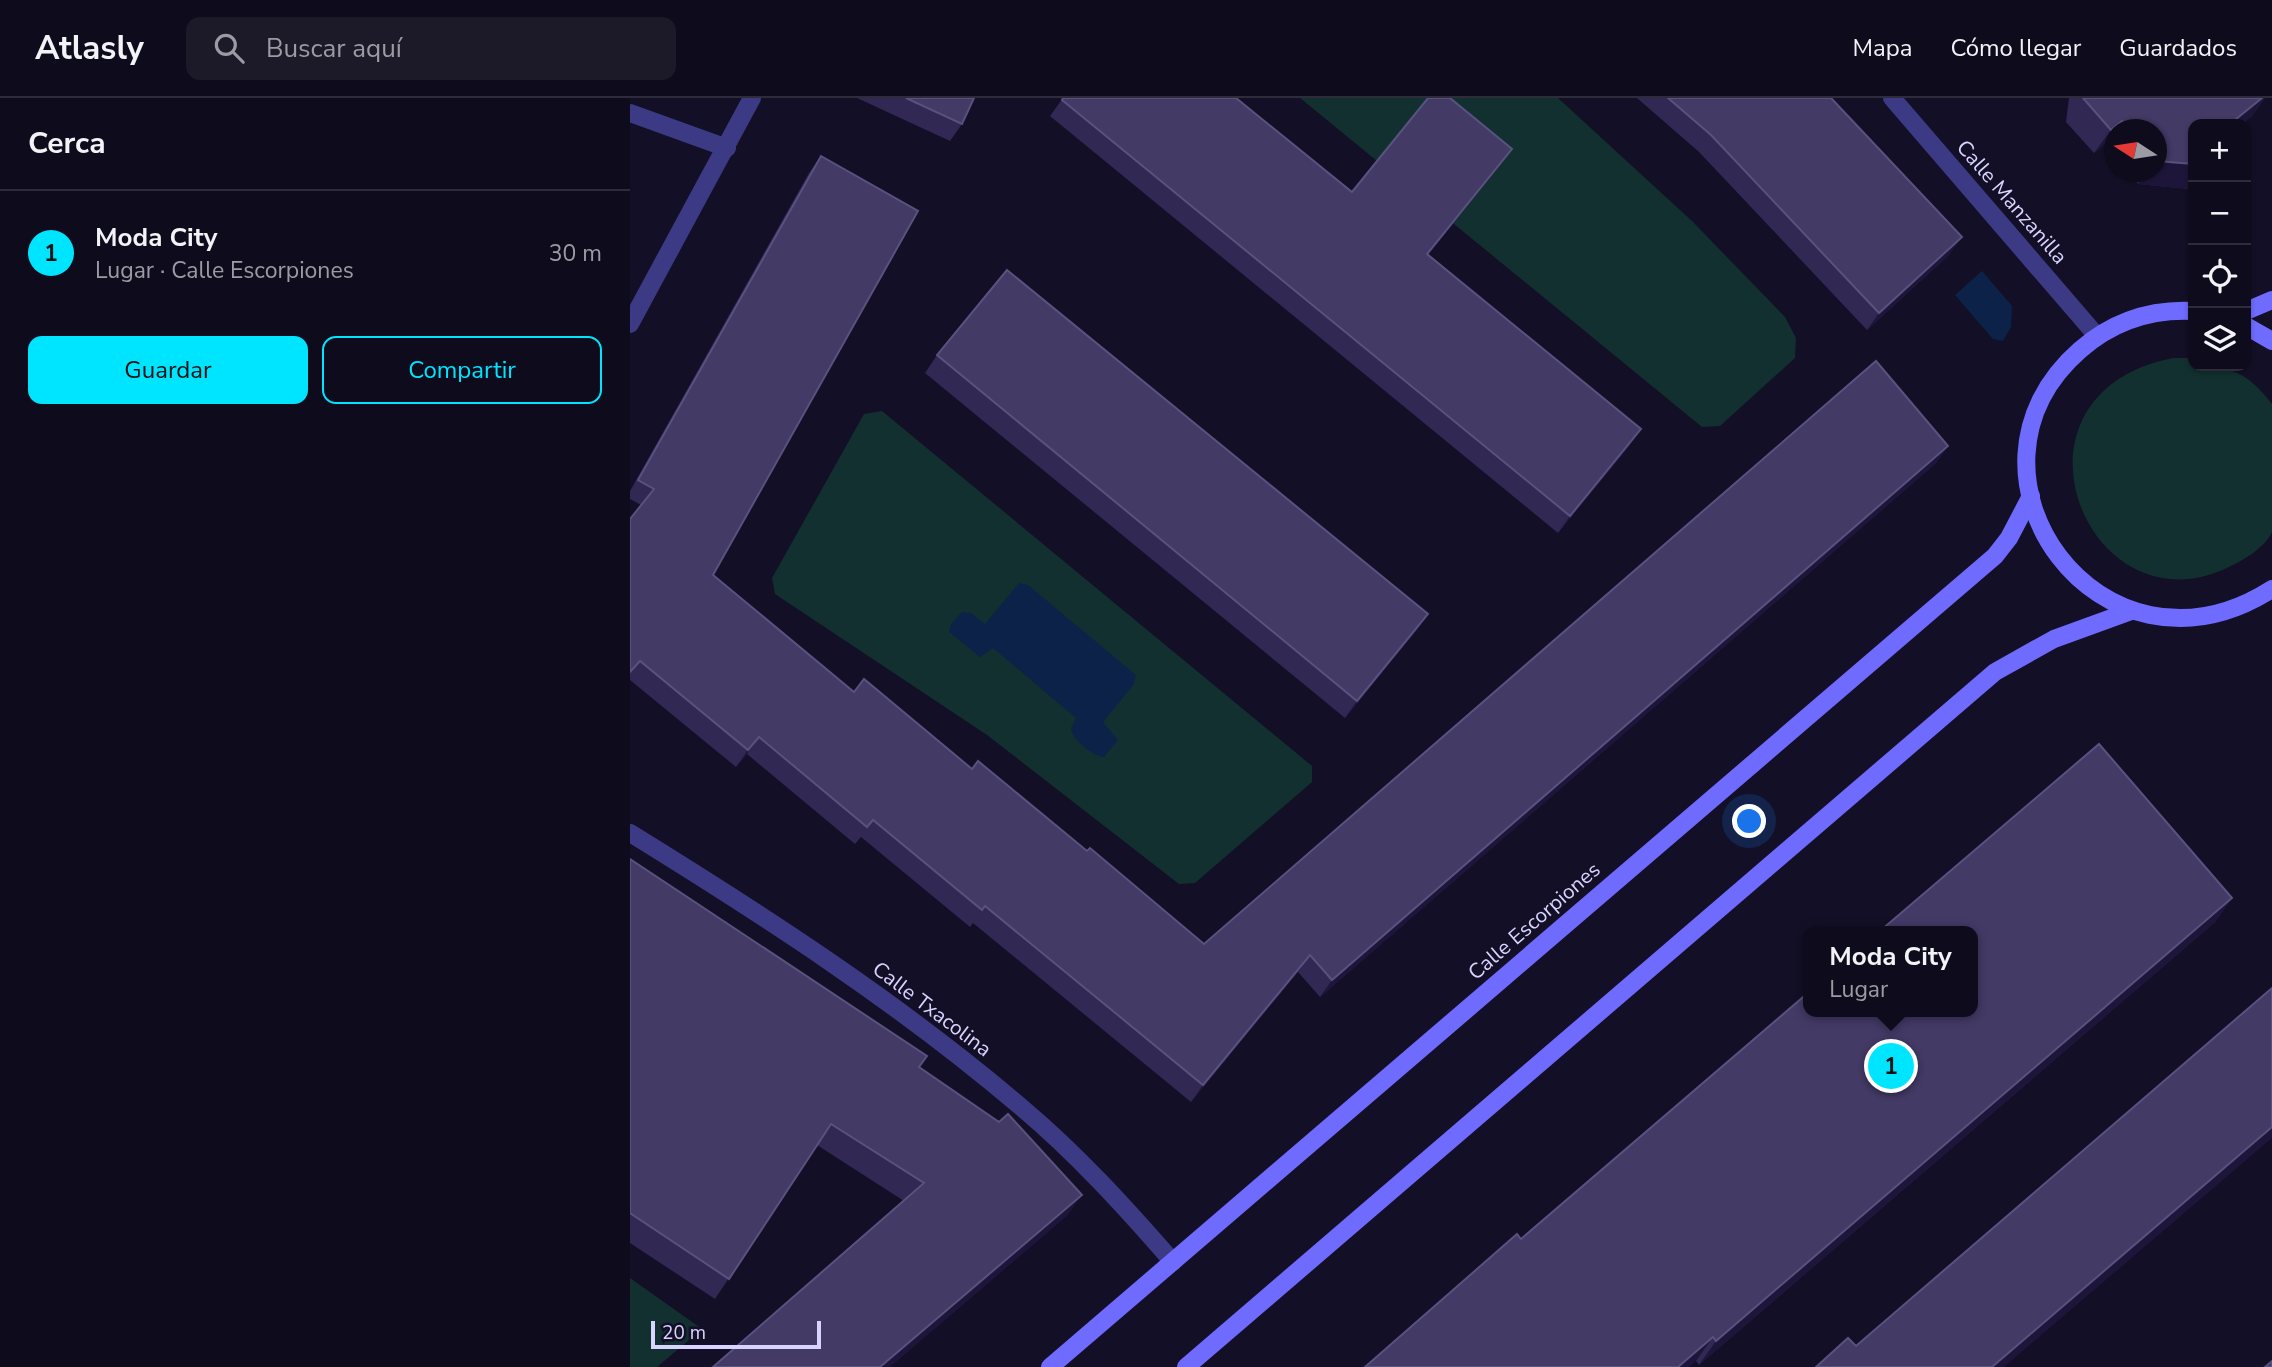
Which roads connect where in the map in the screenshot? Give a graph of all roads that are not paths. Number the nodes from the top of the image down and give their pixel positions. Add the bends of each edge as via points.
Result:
1 (752, 98) edge
2 (1892, 98) edge
3 (630, 113) edge
4 (727, 148) junction
5 (2272, 300) edge
6 (2251, 309) edge
7 (2188, 311) edge
8 (630, 324) edge
9 (2251, 329) edge
10 (2096, 336) junction
11 (2272, 341) edge
12 (2031, 496) junction
13 (2272, 589) edge
14 (2131, 611) junction
15 (630, 834) edge
16 (1173, 1262) junction
17 (1050, 1367) edge
18 (1186, 1367) edge

1 - 4 street
2 - 10 street, Calle Manzanilla
3 - 4 street
4 - 8 street
5 - 6 street
7 - 10 street via 2158,312
9 - 11 street
10 - 12 street via 2070,358 2049,386 2035,418 2028,452
12 - 14 street via 2040,526 2076,578
12 - 16 street, Calle Escorpiones via 1995,556
13 - 14 street via 2249,604 2193,619
14 - 18 street via 2064,635 1995,672
15 - 16 street, Calle Txacolina via 829,959 928,1031 1023,1108 1111,1192
16 - 17 street, Calle Escorpiones

